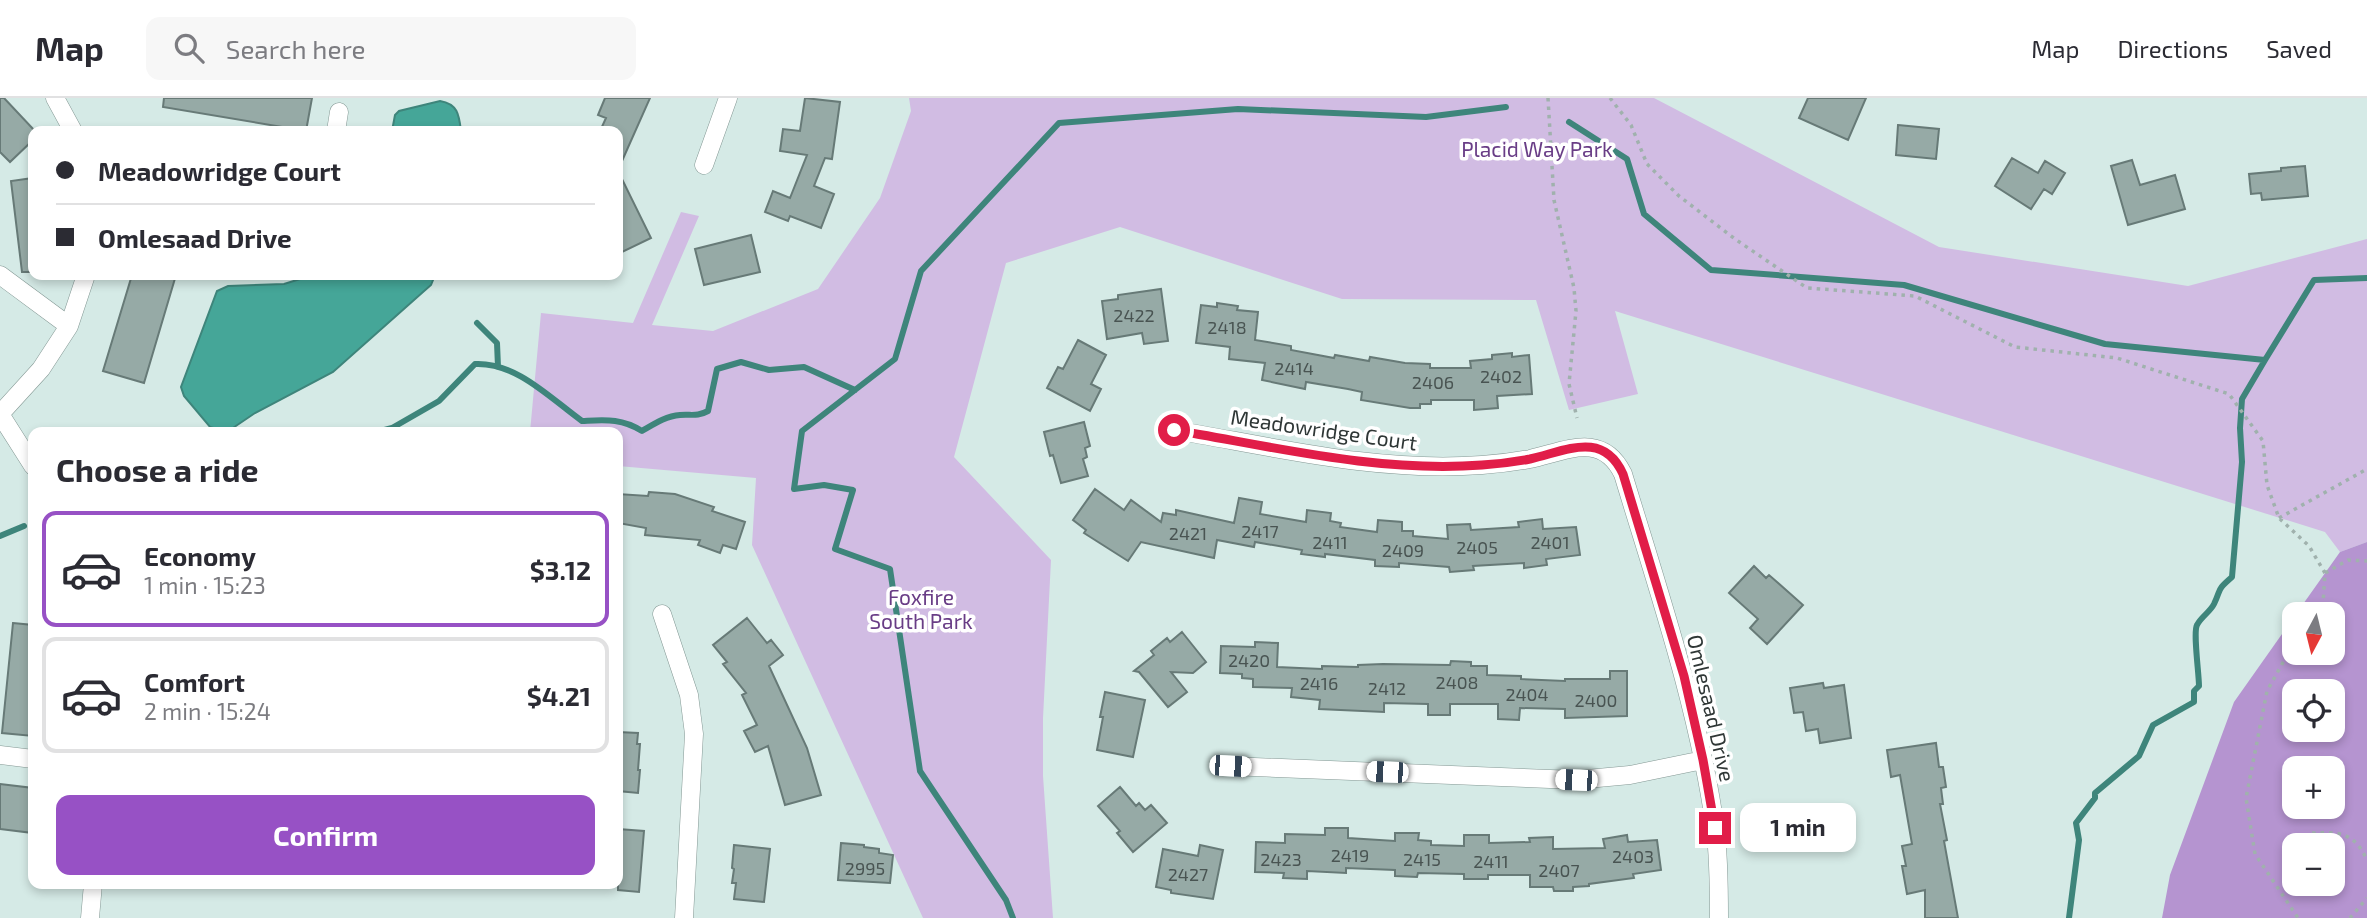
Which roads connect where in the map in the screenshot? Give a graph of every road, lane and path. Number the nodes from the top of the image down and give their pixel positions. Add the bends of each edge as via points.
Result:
1 (55, 98) edge
2 (728, 98) edge
3 (1548, 98) edge
4 (1610, 98) edge
5 (339, 112) dead end
6 (71, 126) edge
7 (337, 126) edge
8 (704, 165) dead end
9 (0, 275) edge
10 (84, 280) edge
11 (69, 326) junction
12 (0, 414) edge
13 (1577, 418) dead end
14 (1174, 430) dead end
15 (28, 458) edge
16 (2367, 470) edge
17 (1623, 474) joint
18 (2279, 518) junction
19 (2367, 561) edge
20 (2325, 573) junction
21 (2323, 602) edge
22 (662, 614) dead end
23 (2282, 664) edge
24 (0, 755) edge
25 (28, 758) edge
26 (1703, 760) junction
27 (1230, 766) dead end
28 (2312, 833) dead end
29 (2342, 833) edge
30 (2345, 835) edge
31 (2367, 860) edge
32 (93, 889) edge
33 (2367, 898) edge
34 (90, 918) edge
35 (684, 918) edge
36 (1719, 918) edge
37 (2298, 918) edge
38 (2350, 918) edge

1 - 6 street
2 - 8 street
3 - 13 path via 1555,200 1574,288 1569,384
4 - 18 path via 1631,125 1647,164 1679,196 1807,288 1915,296 2015,347 2117,358 2229,394 2263,441 2267,485
5 - 7 street
9 - 11 street
10 - 11 street
11 - 12 street via 41,369
12 - 15 street
14 - 17 street, Meadowridge Court via 1400,466 1480,465 1591,447 1613,457
16 - 18 path
17 - 26 street, Omlesaad Drive via 1684,676
18 - 20 path via 2309,546
19 - 20 path via 2348,560
20 - 21 path
22 - 35 street via 689,695 694,734
23 - 37 path via 2267,691 2246,798 2255,854
24 - 25 street
26 - 27 street via 1576,780
26 - 36 street, Omlesaad Drive via 1715,828
28 - 29 path
30 - 31 path via 2360,845
32 - 34 street
33 - 38 path

